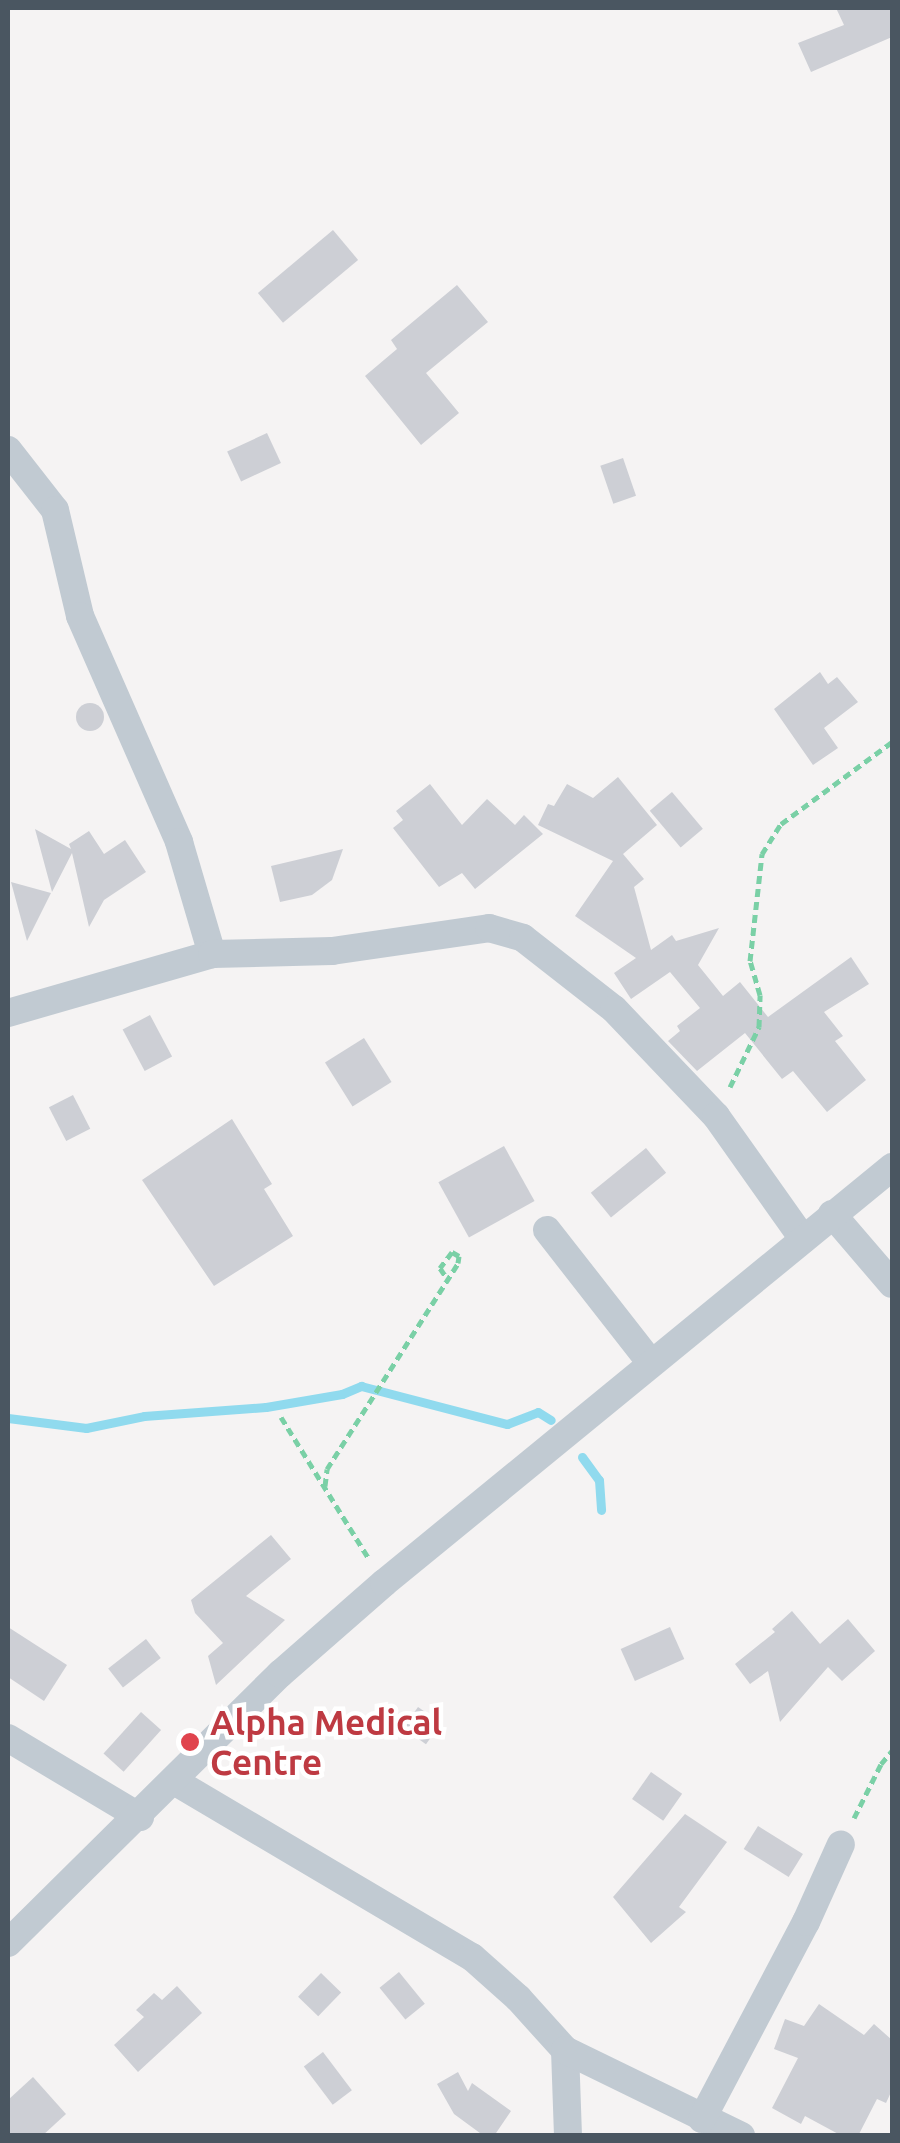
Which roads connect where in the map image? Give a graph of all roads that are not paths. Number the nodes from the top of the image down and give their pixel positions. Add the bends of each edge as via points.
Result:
1 (8, 450) edge
2 (212, 954) junction
3 (8, 1013) edge
4 (892, 1166) edge
5 (832, 1214) junction
6 (547, 1230) dead end
7 (803, 1239) junction
8 (892, 1284) edge
9 (651, 1363) junction
10 (8, 1738) edge
11 (174, 1780) junction
12 (140, 1817) junction
13 (842, 1844) road end
14 (8, 1943) edge
15 (565, 2050) junction
16 (702, 2119) junction
17 (568, 2136) edge
18 (741, 2136) edge

1 - 2 street via 55,510 80,616 179,842
2 - 3 street
2 - 7 street via 352,950 490,928 524,938 614,1009 716,1116
4 - 5 street
5 - 7 street
5 - 8 street
6 - 9 street
7 - 9 street
9 - 11 street via 384,1583
10 - 12 street
11 - 12 street
11 - 15 street via 472,1956
12 - 14 street
13 - 16 street
15 - 16 street
15 - 17 street
16 - 18 street

